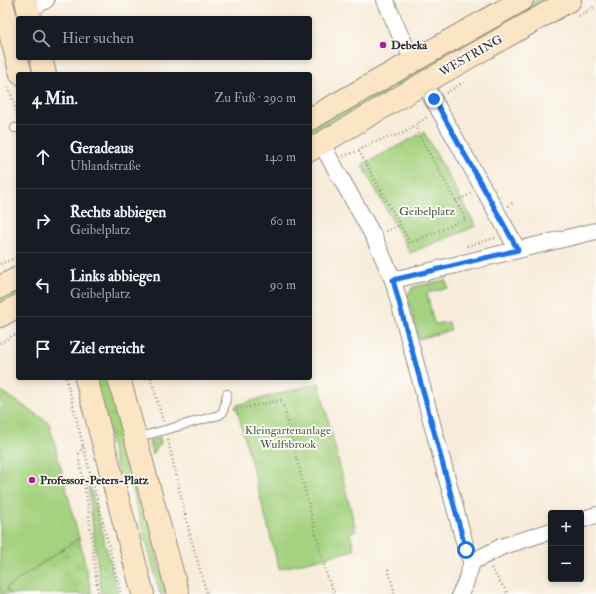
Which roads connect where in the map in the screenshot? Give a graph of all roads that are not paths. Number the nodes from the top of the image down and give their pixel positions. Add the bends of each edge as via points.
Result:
1 (1, 0) edge
2 (385, 0) edge
3 (570, 0) edge
4 (517, 1) edge
5 (3, 23) edge
6 (16, 60) edge
7 (16, 60) edge
8 (42, 60) edge
9 (414, 61) junction
10 (20, 72) edge
11 (44, 72) edge
12 (429, 91) junction
13 (312, 118) edge
14 (320, 150) edge
15 (596, 231) edge
16 (518, 250) junction
17 (16, 279) edge
18 (393, 280) junction
19 (0, 287) edge
20 (16, 307) edge
21 (0, 316) edge
22 (87, 380) edge
23 (120, 380) edge
24 (227, 394) dead end
25 (135, 439) junction
26 (596, 515) edge
27 (584, 519) edge
28 (548, 532) edge
29 (472, 562) junction
30 (143, 594) edge
31 (178, 594) edge
32 (460, 594) edge

1 - 5 main road
2 - 9 street
3 - 12 main road, WESTRING
4 - 9 main road, WESTRING
5 - 6 main road
7 - 10 main road
8 - 11 main road
9 - 13 main road, WESTRING
12 - 14 main road, WESTRING
12 - 16 street
14 - 18 street via 374,237
15 - 16 street
16 - 18 street
17 - 19 main road
18 - 29 street via 467,552
20 - 21 main road
22 - 30 main road
23 - 25 main road
24 - 25 lane via 223,412 219,415
25 - 31 main road
26 - 27 street
28 - 29 street via 501,547
29 - 32 street

